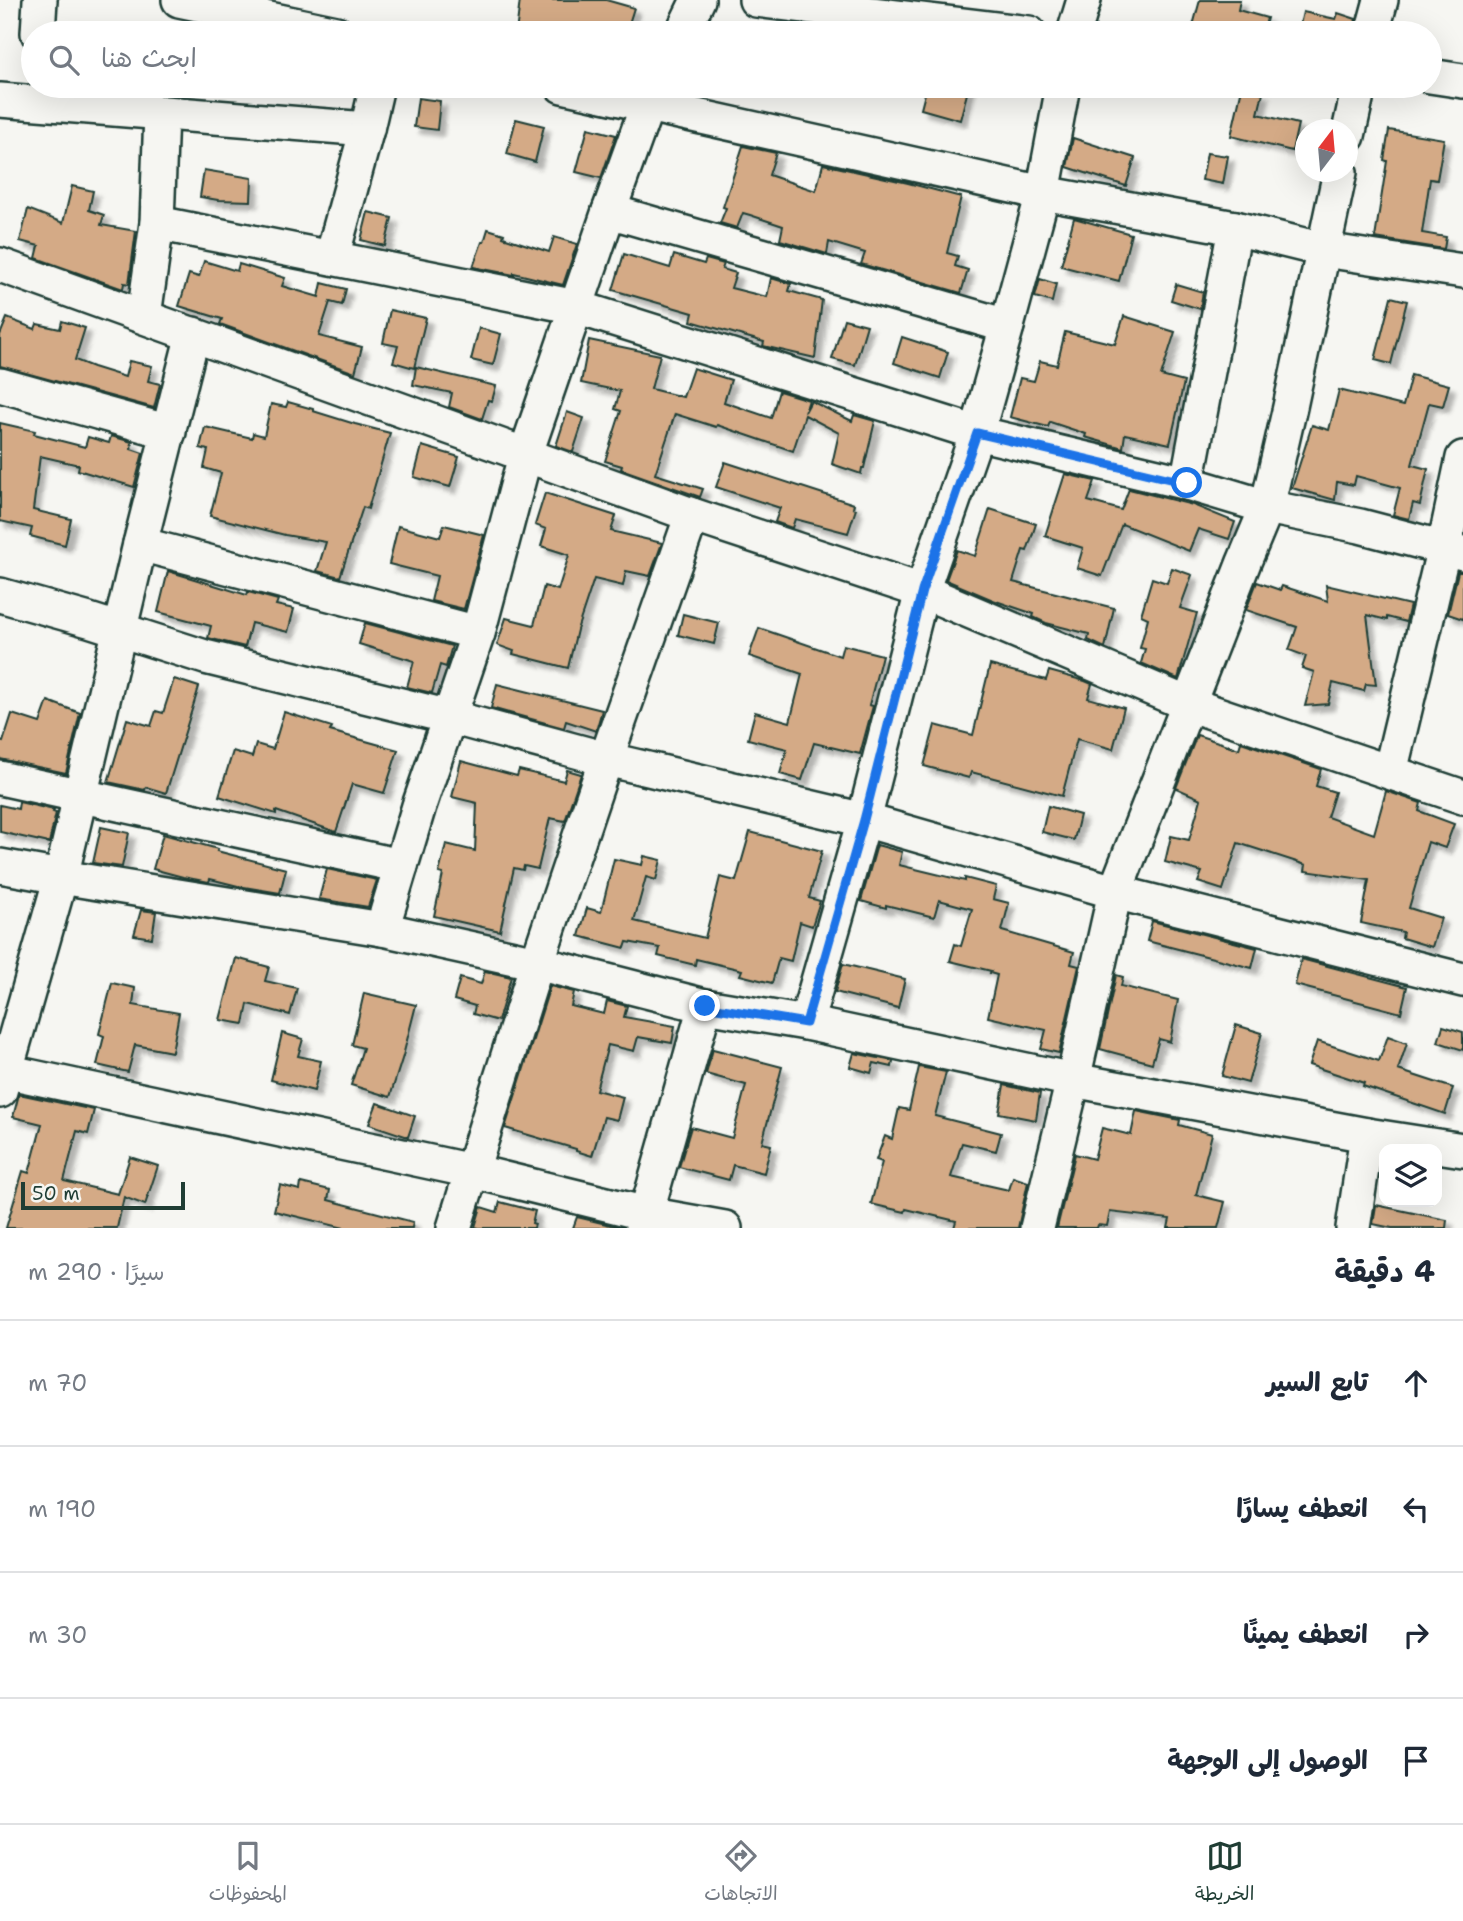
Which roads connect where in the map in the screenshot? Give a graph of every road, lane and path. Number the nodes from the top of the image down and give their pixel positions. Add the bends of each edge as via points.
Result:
1 (40, 0) edge
2 (179, 0) edge
3 (698, 0) edge
4 (756, 0) edge
5 (1084, 0) edge
6 (1381, 0) edge
7 (39, 21) edge
8 (279, 21) edge
9 (688, 21) edge
10 (930, 21) edge
11 (1078, 21) edge
12 (1375, 21) edge
13 (1442, 77) edge
14 (1463, 80) edge
15 (38, 98) edge
16 (374, 98) edge
17 (651, 98) edge
18 (660, 98) edge
19 (1061, 98) edge
20 (1356, 98) edge
21 (161, 113) junction
22 (1352, 119) edge
23 (367, 129) junction
24 (1338, 182) edge
25 (1043, 193) junction
26 (609, 211) junction
27 (157, 223) junction
28 (1235, 228) junction
29 (1324, 250) junction
30 (331, 257) junction
31 (0, 265) edge
32 (1463, 271) edge
33 (576, 307) junction
34 (144, 316) junction
35 (1007, 326) junction
36 (193, 334) junction
37 (0, 386) edge
38 (169, 432) junction
39 (977, 433) junction
40 (525, 456) junction
41 (1463, 458) edge
42 (1187, 483) junction
43 (1267, 507) junction
44 (692, 515) junction
45 (139, 544) junction
46 (1453, 550) edge
47 (922, 591) junction
48 (0, 595) edge
49 (120, 631) junction
50 (478, 633) junction
51 (1188, 704) junction
52 (450, 717) junction
53 (606, 760) junction
54 (1390, 772) junction
55 (0, 778) edge
56 (79, 796) junction
57 (1463, 797) edge
58 (864, 820) junction
59 (0, 866) edge
60 (401, 866) junction
61 (61, 877) junction
62 (1115, 892) junction
63 (382, 929) junction
64 (537, 963) junction
65 (1463, 980) edge
66 (705, 1006) junction
67 (806, 1023) junction
68 (2, 1078) edge
69 (1073, 1080) junction
70 (1367, 1136) junction
71 (1462, 1147) edge
72 (472, 1171) junction
73 (644, 1221) edge
74 (454, 1228) edge
75 (725, 1228) edge
76 (1037, 1228) edge
77 (1353, 1228) edge

1 - 7 street
2 - 8 street
3 - 9 street
4 - 10 street
5 - 11 street
6 - 12 street
13 - 14 street
15 - 21 street
16 - 23 street
17 - 26 street
18 - 25 street
19 - 25 street
20 - 22 street
21 - 23 street
21 - 27 street
23 - 30 street
24 - 29 street
25 - 28 street
25 - 35 street
26 - 33 street
26 - 35 street
27 - 30 street
27 - 34 street
28 - 29 street
28 - 42 street
29 - 32 street
29 - 43 street
30 - 33 street
31 - 34 street
33 - 39 street
33 - 40 street
34 - 36 street
35 - 39 street
36 - 38 street
36 - 40 street
37 - 38 street
38 - 45 street
39 - 42 street
39 - 47 street
40 - 44 street
40 - 50 street
41 - 46 street
42 - 43 street
43 - 46 street
43 - 51 street
44 - 47 street
44 - 53 street
45 - 49 street
45 - 50 street
46 - 54 street
47 - 51 street
47 - 58 street
48 - 49 street
49 - 52 street via 205,657
49 - 56 street
50 - 52 street
51 - 54 street
51 - 62 street
52 - 53 street
52 - 60 street
53 - 58 street
53 - 64 street
54 - 57 street
55 - 56 street
56 - 60 street
56 - 61 street
58 - 62 street
58 - 67 street
59 - 61 street
60 - 63 street
61 - 63 street
61 - 68 street
62 - 65 street
62 - 69 street
63 - 64 street
64 - 66 street
64 - 72 street
66 - 67 street
66 - 73 street
67 - 69 street
68 - 72 street
69 - 70 street
69 - 76 street
70 - 71 street
70 - 77 street
72 - 73 street
72 - 74 street
73 - 75 street

